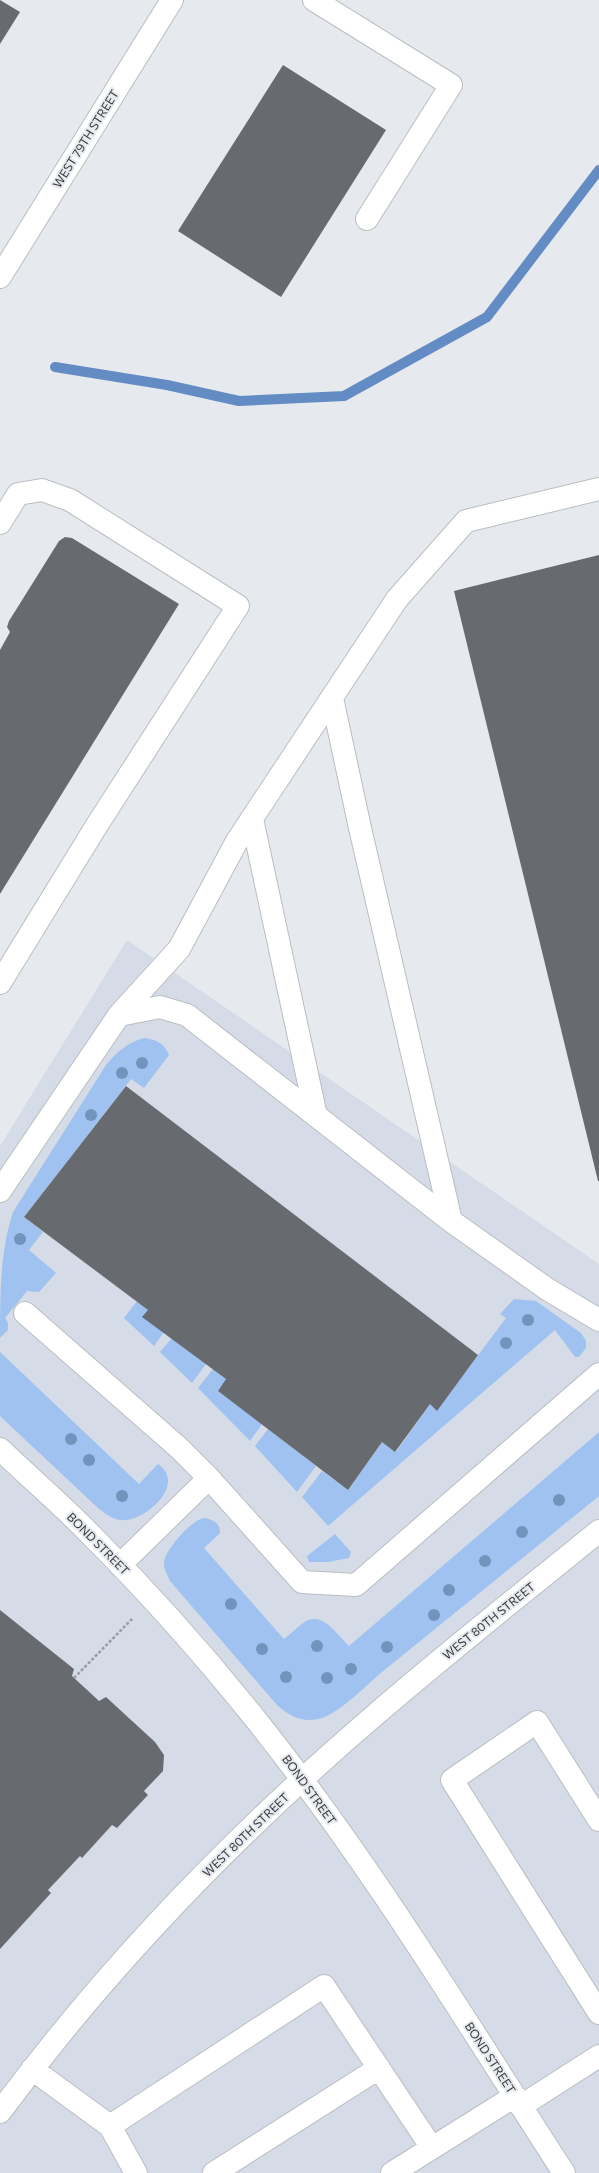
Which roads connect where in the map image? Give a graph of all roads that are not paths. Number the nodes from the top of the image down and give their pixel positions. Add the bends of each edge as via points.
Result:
1 (172, 0) edge
2 (314, 0) edge
3 (367, 219) dead end
4 (0, 278) edge
5 (599, 489) edge
6 (0, 523) edge
7 (332, 698) junction
8 (252, 819) junction
9 (0, 983) edge
10 (119, 1015) junction
11 (316, 1116) junction
12 (0, 1191) edge
13 (451, 1222) junction
14 (25, 1313) dead end
15 (599, 1320) edge
16 (599, 1374) edge
17 (0, 1449) edge
18 (209, 1478) junction
19 (599, 1531) edge
20 (120, 1565) junction
21 (302, 1781) junction
22 (599, 1820) edge
23 (599, 2012) edge
24 (599, 2056) edge
25 (378, 2068) junction
26 (32, 2069) junction
27 (518, 2101) junction
28 (0, 2112) edge
29 (110, 2126) junction
30 (432, 2148) junction
31 (136, 2173) edge
32 (214, 2173) edge
33 (392, 2173) edge
34 (564, 2173) edge

1 - 4 street, WEST 79TH STREET
2 - 3 street via 451,85
5 - 7 street via 466,521 397,599
6 - 9 street via 18,494 42,490 70,500 238,606 97,825
7 - 8 street
7 - 13 street
8 - 10 street via 237,841 179,949
8 - 11 street
10 - 11 street via 160,1008 187,1015
10 - 12 street
11 - 13 street
13 - 15 street via 547,1289
14 - 18 street via 179,1448
16 - 18 street via 356,1585 302,1582
17 - 20 street, BOND STREET via 91,1534
18 - 20 street
19 - 21 street, WEST 80TH STREET via 374,1715
20 - 21 street, BOND STREET via 180,1628 257,1721
21 - 26 street, WEST 80TH STREET via 218,1861 131,1952
21 - 27 street, BOND STREET via 377,1883
22 - 23 street via 537,1722 452,1780
24 - 27 street
25 - 29 street via 324,1986
25 - 30 street
25 - 32 street
26 - 28 street, WEST 80TH STREET
26 - 29 street
27 - 30 street
27 - 34 street, BOND STREET
29 - 31 street
30 - 33 street

